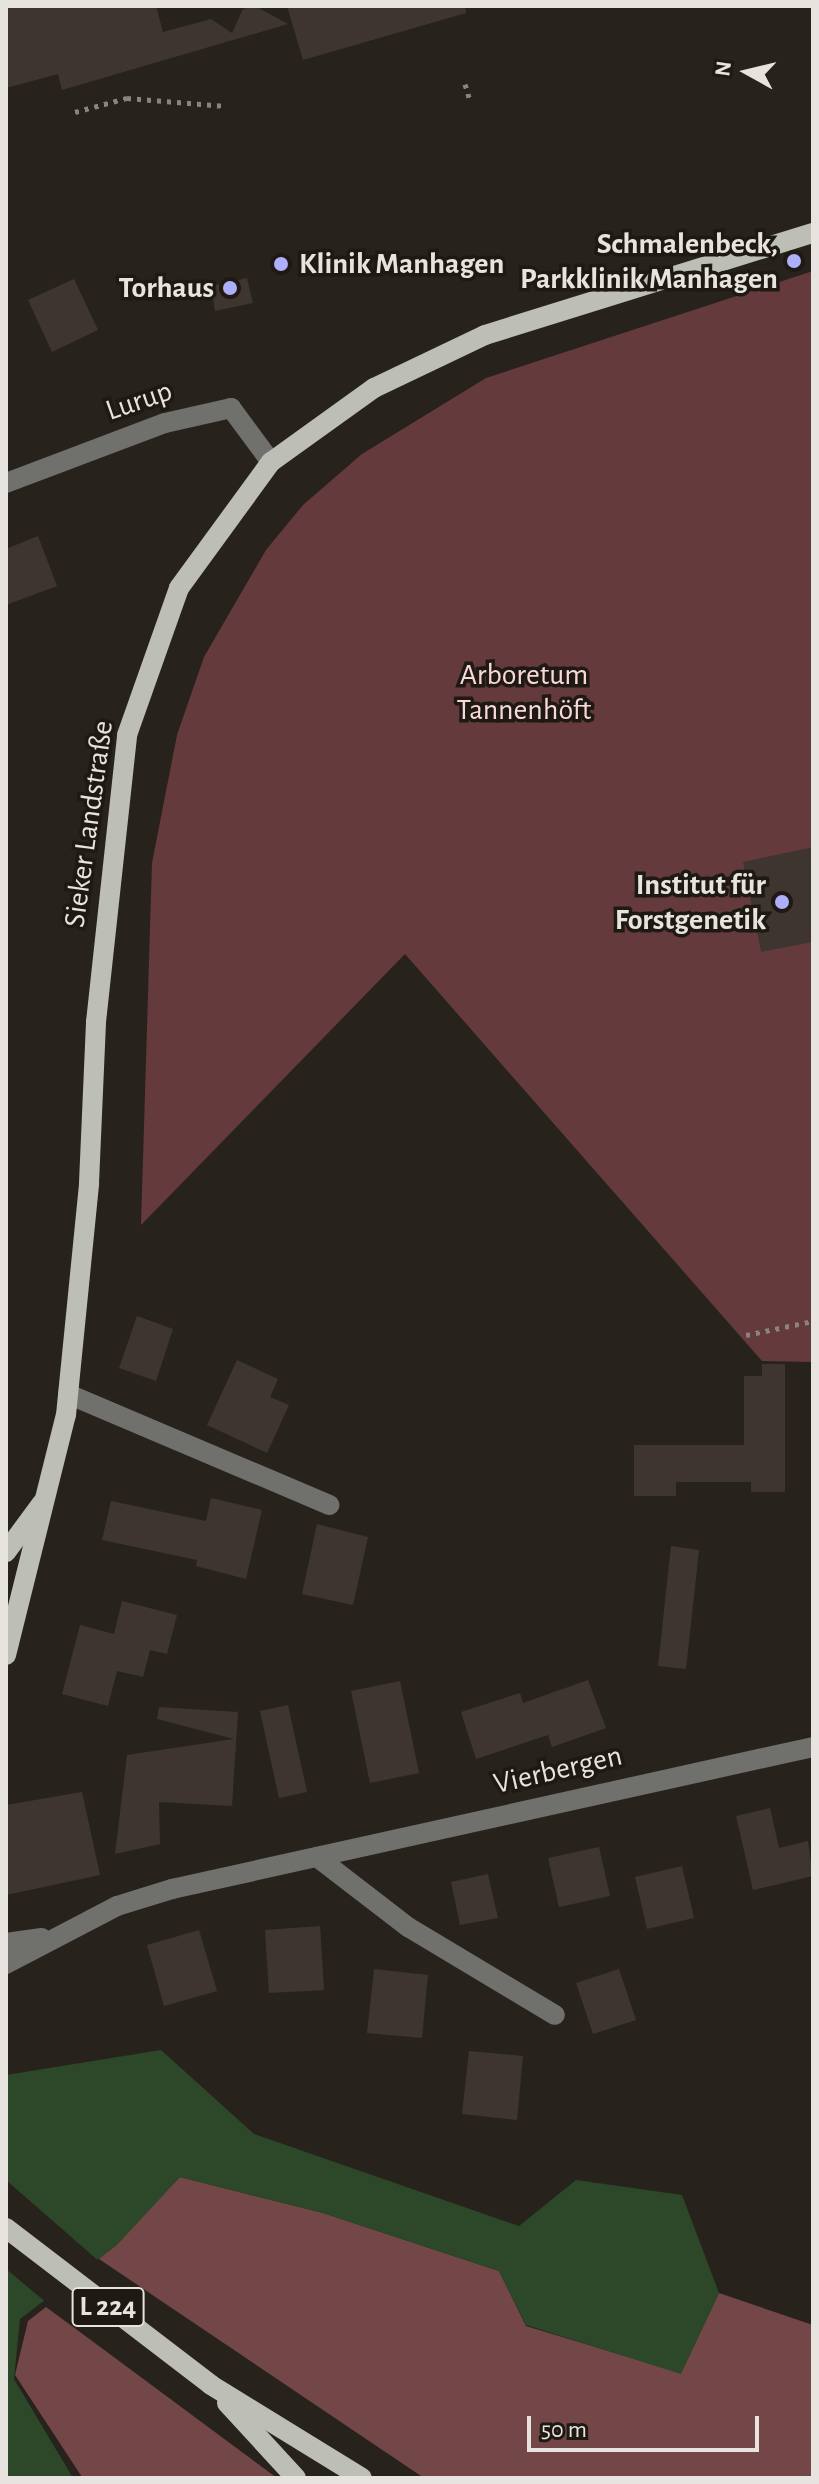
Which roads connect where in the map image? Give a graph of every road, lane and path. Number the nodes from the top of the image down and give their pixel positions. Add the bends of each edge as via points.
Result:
1 (465, 84) dead end
2 (470, 100) dead end
3 (226, 106) dead end
4 (75, 112) dead end
5 (813, 233) edge
6 (271, 462) junction
7 (6, 483) edge
8 (813, 1321) edge
9 (746, 1335) dead end
10 (68, 1394) junction
11 (53, 1486) junction
12 (329, 1505) dead end
13 (6, 1552) edge
14 (13, 1613) edge
15 (7, 1648) edge
16 (813, 1747) edge
17 (317, 1857) junction
18 (50, 1937) junction
19 (6, 1943) edge
20 (6, 1964) edge
21 (555, 2015) dead end
22 (6, 2228) edge
23 (211, 2385) junction
24 (296, 2478) edge
25 (362, 2478) edge

1 - 2 path
3 - 4 path via 127,98
5 - 6 main road, Sieker Landstraße via 485,335 374,388
6 - 7 street, Lurup via 231,408 165,423
6 - 10 main road, Sieker Landstraße via 179,588 127,735 96,1022 89,1183
8 - 9 path
10 - 11 main road, Sieker Landstraße
10 - 12 street
11 - 13 main road
11 - 14 main road, Sieker Landstraße
14 - 15 main road, Sieker Landstraße
16 - 17 street, Vierbergen
17 - 18 street, Vierbergen via 131,1902
17 - 21 street via 408,1927
18 - 19 street, Vierbergen
18 - 20 street, Vierbergen
22 - 23 main road, L 224
23 - 24 main road
23 - 25 main road, L 224

